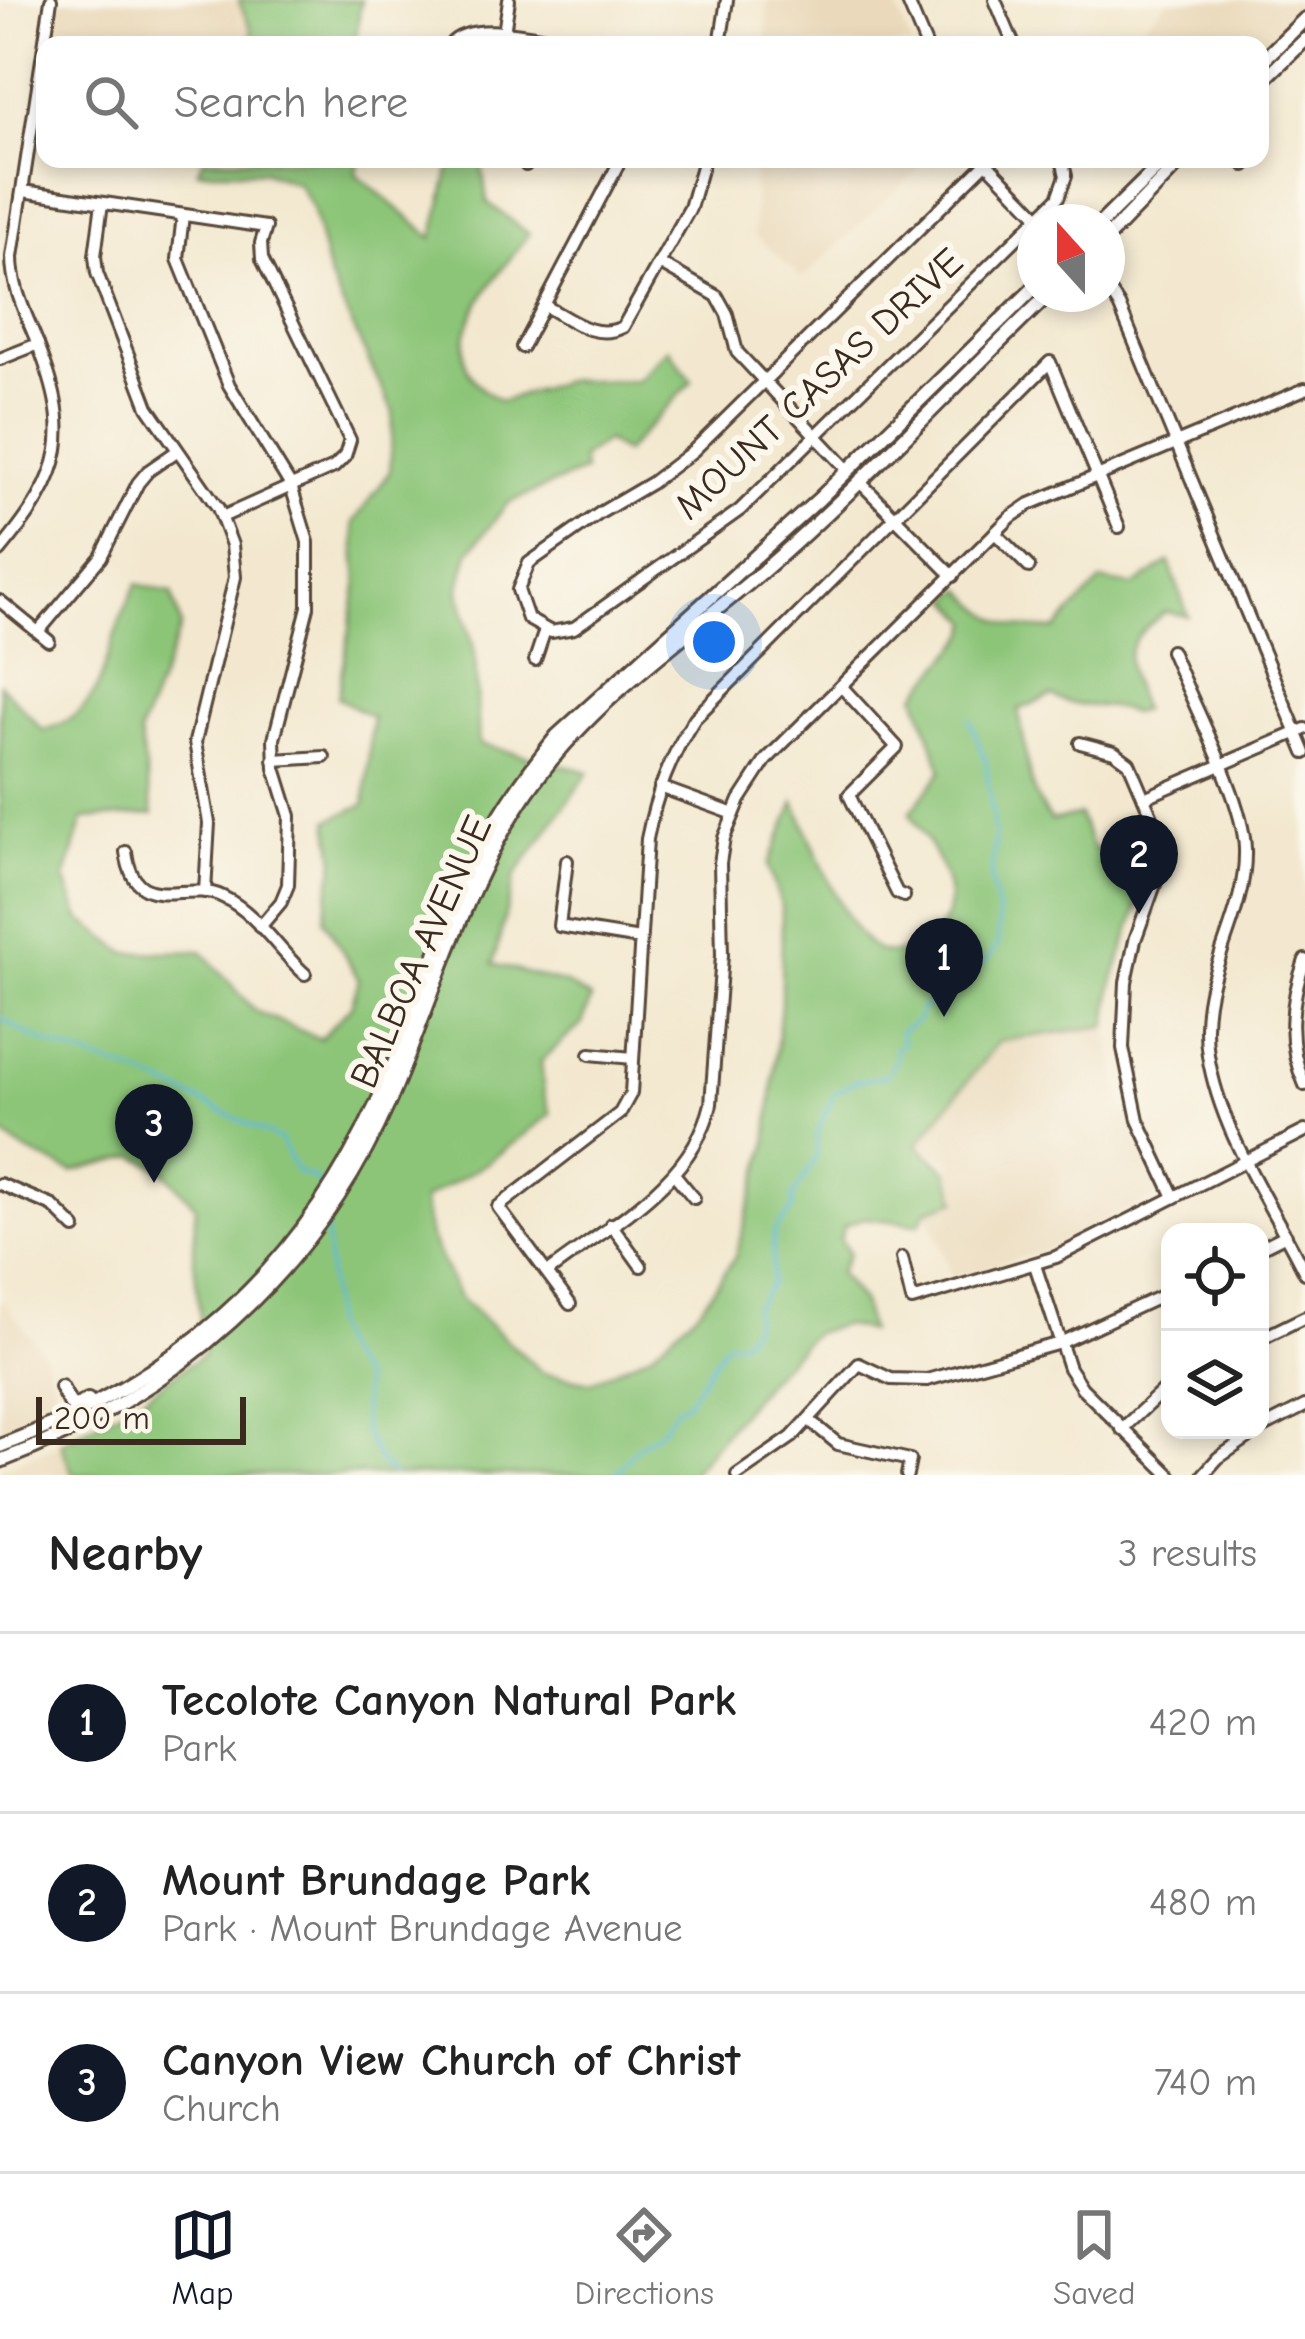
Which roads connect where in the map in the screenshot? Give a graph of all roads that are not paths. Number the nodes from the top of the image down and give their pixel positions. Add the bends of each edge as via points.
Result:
1 (51, 0) edge
2 (509, 0) edge
3 (727, 0) edge
4 (908, 0) edge
5 (995, 0) edge
6 (1305, 19) edge
7 (504, 33) junction
8 (46, 36) edge
9 (462, 36) edge
10 (519, 36) edge
11 (721, 36) edge
12 (922, 36) edge
13 (1010, 36) edge
14 (1305, 40) edge
15 (1269, 54) edge
16 (1269, 74) edge
17 (36, 102) edge
18 (616, 168) edge
19 (701, 168) edge
20 (977, 168) edge
21 (991, 168) edge
22 (1063, 168) edge
23 (1157, 168) edge
24 (1174, 168) edge
25 (23, 191) junction
26 (102, 202) junction
27 (1026, 204) edge
28 (1052, 204) edge
29 (1120, 204) edge
30 (183, 215) junction
31 (1125, 219) edge
32 (1017, 242) edge
33 (659, 263) junction
34 (545, 305) junction
35 (1017, 305) edge
36 (1030, 312) edge
37 (1122, 312) edge
38 (38, 344) junction
39 (522, 347) dead end
40 (0, 358) edge
41 (762, 382) junction
42 (1305, 389) edge
43 (817, 436) junction
44 (1176, 443) junction
45 (177, 451) junction
46 (1098, 475) junction
47 (854, 476) junction
48 (291, 486) junction
49 (222, 517) junction
50 (895, 517) junction
51 (1119, 527) dead end
52 (995, 533) junction
53 (0, 551) edge
54 (1029, 567) dead end
55 (953, 575) junction
56 (0, 601) edge
57 (544, 630) junction
58 (39, 631) junction
59 (49, 640) dead end
60 (1171, 651) dead end
61 (535, 660) dead end
62 (841, 686) junction
63 (1301, 731) edge
64 (1080, 743) dead end
65 (1305, 753) edge
66 (324, 757) dead end
67 (274, 760) junction
68 (1218, 765) junction
69 (660, 787) junction
70 (1144, 798) junction
71 (734, 814) junction
72 (126, 852) dead end
73 (567, 861) dead end
74 (205, 892) junction
75 (904, 896) dead end
76 (260, 927) junction
77 (640, 938) junction
78 (1305, 960) edge
79 (305, 974) dead end
80 (590, 1054) dead end
81 (633, 1058) junction
82 (1305, 1085) edge
83 (1305, 1130) edge
84 (1247, 1160) junction
85 (674, 1175) junction
86 (0, 1184) edge
87 (1174, 1197) junction
88 (694, 1198) dead end
89 (611, 1224) junction
90 (74, 1228) dead end
91 (1286, 1235) junction
92 (1269, 1244) edge
93 (902, 1258) dead end
94 (1035, 1265) junction
95 (641, 1266) dead end
96 (548, 1272) junction
97 (1305, 1273) edge
98 (1161, 1296) edge
99 (570, 1304) dead end
100 (1305, 1317) edge
101 (1269, 1335) edge
102 (194, 1340) junction
103 (1060, 1343) junction
104 (1161, 1392) edge
105 (1305, 1406) edge
106 (809, 1420) junction
107 (52, 1424) junction
108 (1269, 1425) edge
109 (1122, 1429) junction
110 (1246, 1439) edge
111 (0, 1446) edge
112 (0, 1461) edge
113 (737, 1475) edge
114 (907, 1475) edge
115 (1171, 1475) edge
116 (1203, 1475) edge

1 - 8 street
2 - 7 street
3 - 11 street
4 - 12 street
5 - 13 street
6 - 15 main road
7 - 9 street
7 - 10 street
14 - 16 main road
17 - 25 street
18 - 34 street
19 - 33 street
20 - 41 street
21 - 27 street
22 - 28 street, MOUNT CASAS DRIVE via 1065,186
23 - 29 main road
24 - 31 main road
25 - 26 street
25 - 38 street via 12,274
26 - 30 street
26 - 45 street via 97,273 148,406
30 - 48 street via 178,259 229,386
30 - 48 street via 266,227 262,260 350,440 334,467
32 - 43 street, MOUNT CASAS DRIVE
33 - 34 street via 615,331 592,331
33 - 41 street via 717,296 737,352
34 - 39 street
35 - 47 main road, BALBOA AVENUE via 865,454
36 - 47 main road, BALBOA AVENUE
37 - 44 street
38 - 40 street
38 - 53 street via 56,394 58,453 31,514
41 - 43 street
41 - 57 street via 672,469 529,562 519,600
42 - 44 street
43 - 47 street
43 - 57 street, MOUNT CASAS DRIVE via 713,532 574,628
44 - 46 street
44 - 63 street
45 - 49 street
45 - 58 street via 138,483 101,557
46 - 50 street via 1050,362
46 - 51 street
46 - 52 street via 1030,504
47 - 50 street
47 - 102 main road, BALBOA AVENUE via 557,736 532,767 480,850 344,1168 272,1269
47 - 112 main road, BALBOA AVENUE via 831,508 580,728 529,789 491,853 351,1177 280,1275 144,1390
48 - 49 street
48 - 67 street via 308,542 310,590
49 - 74 street via 235,577 195,742 209,823
50 - 55 street
50 - 69 street via 710,699
52 - 54 street
52 - 55 street
55 - 62 street
56 - 58 street
57 - 61 street
58 - 59 street
60 - 68 street
62 - 71 street via 766,760
62 - 75 street via 897,747 850,795
63 - 65 street
63 - 68 street
64 - 70 street via 1125,758
66 - 67 street
67 - 76 street via 290,816 288,885
68 - 70 street
68 - 84 street via 1245,847 1239,900 1208,992 1208,1053
69 - 71 street
69 - 77 street via 647,839
70 - 87 street via 1163,862 1130,964 1123,1048 1138,1120
71 - 85 street via 720,863 711,1104 698,1143
72 - 74 street via 142,887
73 - 77 street via 559,926
74 - 76 street via 228,899
76 - 79 street
77 - 81 street
78 - 82 street via 1291,1014
80 - 81 street
81 - 96 street via 631,1093 620,1113 498,1207
83 - 84 street
84 - 87 street
84 - 91 street
85 - 88 street
85 - 89 street
86 - 90 street via 53,1206
87 - 94 street
89 - 95 street
89 - 96 street
91 - 92 street
91 - 97 street
93 - 94 street via 911,1300
94 - 103 street
96 - 99 street
98 - 103 street
100 - 101 street
102 - 107 main road, BALBOA AVENUE via 127,1389
102 - 107 main road via 76,1406 61,1387 65,1406
103 - 106 street via 916,1382 859,1364
103 - 109 street via 1082,1388
104 - 109 street
105 - 108 street
106 - 113 street
106 - 114 street via 838,1444 910,1460
107 - 111 main road, BALBOA AVENUE
109 - 115 street
110 - 116 street

